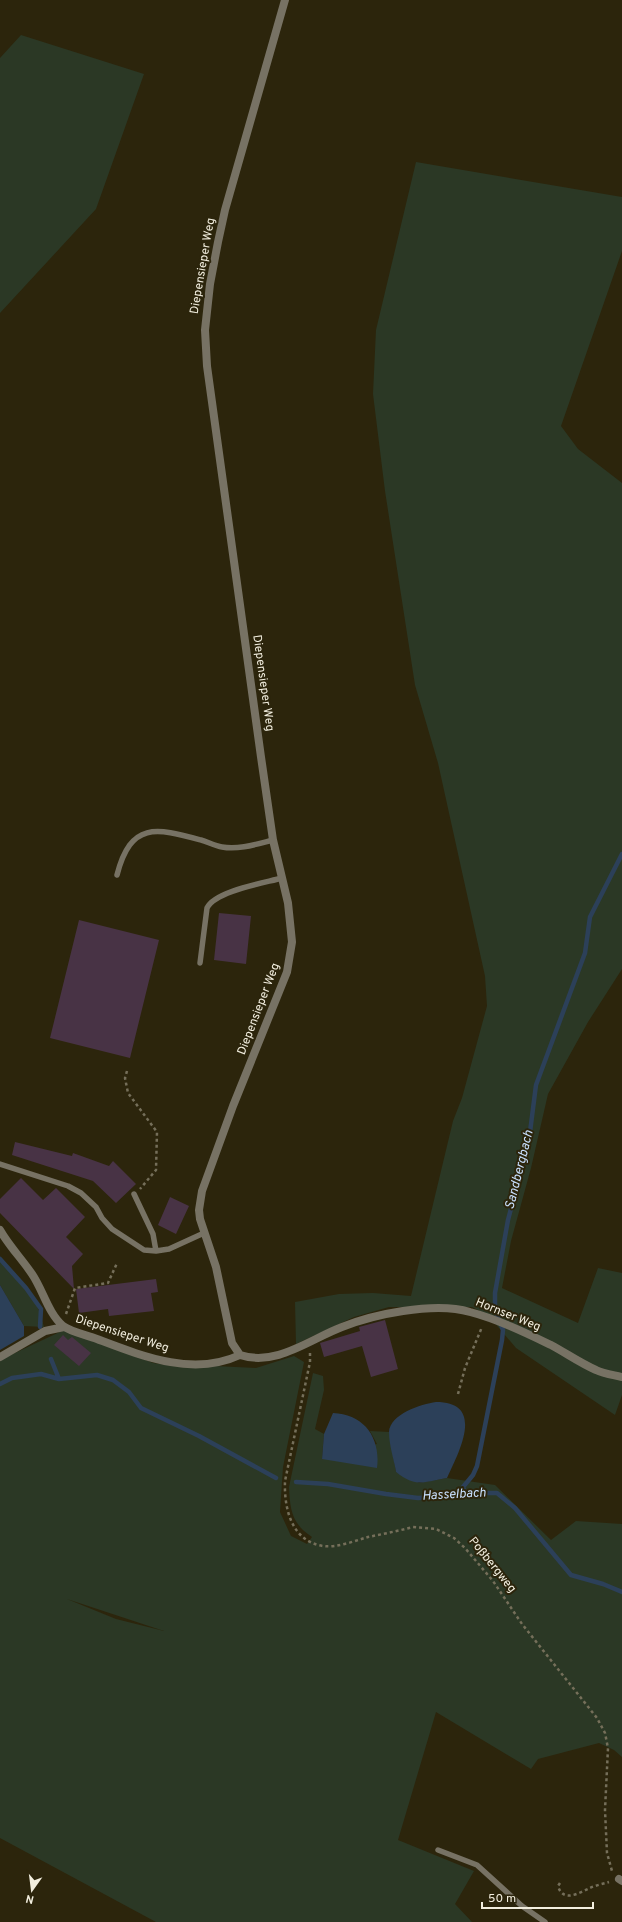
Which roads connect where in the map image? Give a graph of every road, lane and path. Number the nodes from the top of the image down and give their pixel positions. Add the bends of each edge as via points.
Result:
1 (286, 0) edge
2 (273, 840) junction
3 (117, 875) dead end
4 (282, 878) junction
5 (200, 963) dead end
6 (127, 1072) dead end
7 (0, 1164) edge
8 (134, 1194) joint
9 (0, 1230) edge
10 (204, 1233) junction
11 (156, 1251) junction
12 (117, 1263) dead end
13 (65, 1317) dead end
14 (488, 1318) junction
15 (64, 1327) junction
16 (310, 1343) junction
17 (240, 1355) junction
18 (0, 1357) edge
19 (622, 1377) edge
20 (458, 1394) dead end
21 (438, 1850) dead end
22 (620, 1880) edge
23 (560, 1883) dead end
24 (545, 1922) edge

1 - 2 street, Diepensieper Weg via 225,210 210,284 205,330 207,366
2 - 3 lane via 240,848 222,847 152,831 131,842
2 - 4 street, Diepensieper Weg
4 - 5 lane via 222,895 209,903
4 - 10 street, Diepensieper Weg via 291,924 290,960 284,982 233,1106 202,1191 199,1210
6 - 8 path via 125,1083 128,1093 155,1127 158,1142 156,1170
7 - 11 lane via 68,1186 96,1207 112,1229 144,1250
8 - 11 lane via 154,1234
9 - 15 street, Diepensieper Weg via 32,1274
10 - 11 lane
10 - 17 street, Diepensieper Weg via 216,1267 232,1343
12 - 13 path via 108,1283 75,1288
14 - 16 street, Hornser Weg via 455,1309 404,1311 350,1324 322,1335
14 - 19 street, Hornser Weg via 549,1344 597,1371
14 - 20 path via 465,1368
15 - 17 street, Diepensieper Weg via 129,1351 170,1362 214,1364 226,1362
15 - 18 street via 45,1331
16 - 17 street via 268,1358
16 - 22 path, Poßbergweg via 310,1362 285,1481 284,1500 294,1527 309,1541 328,1546 413,1527 427,1527 445,1533 465,1548 597,1718 605,1733 608,1748 607,1853 609,1865
21 - 24 lane via 477,1864 522,1906
22 - 23 path via 592,1887 574,1896 564,1895 559,1891

